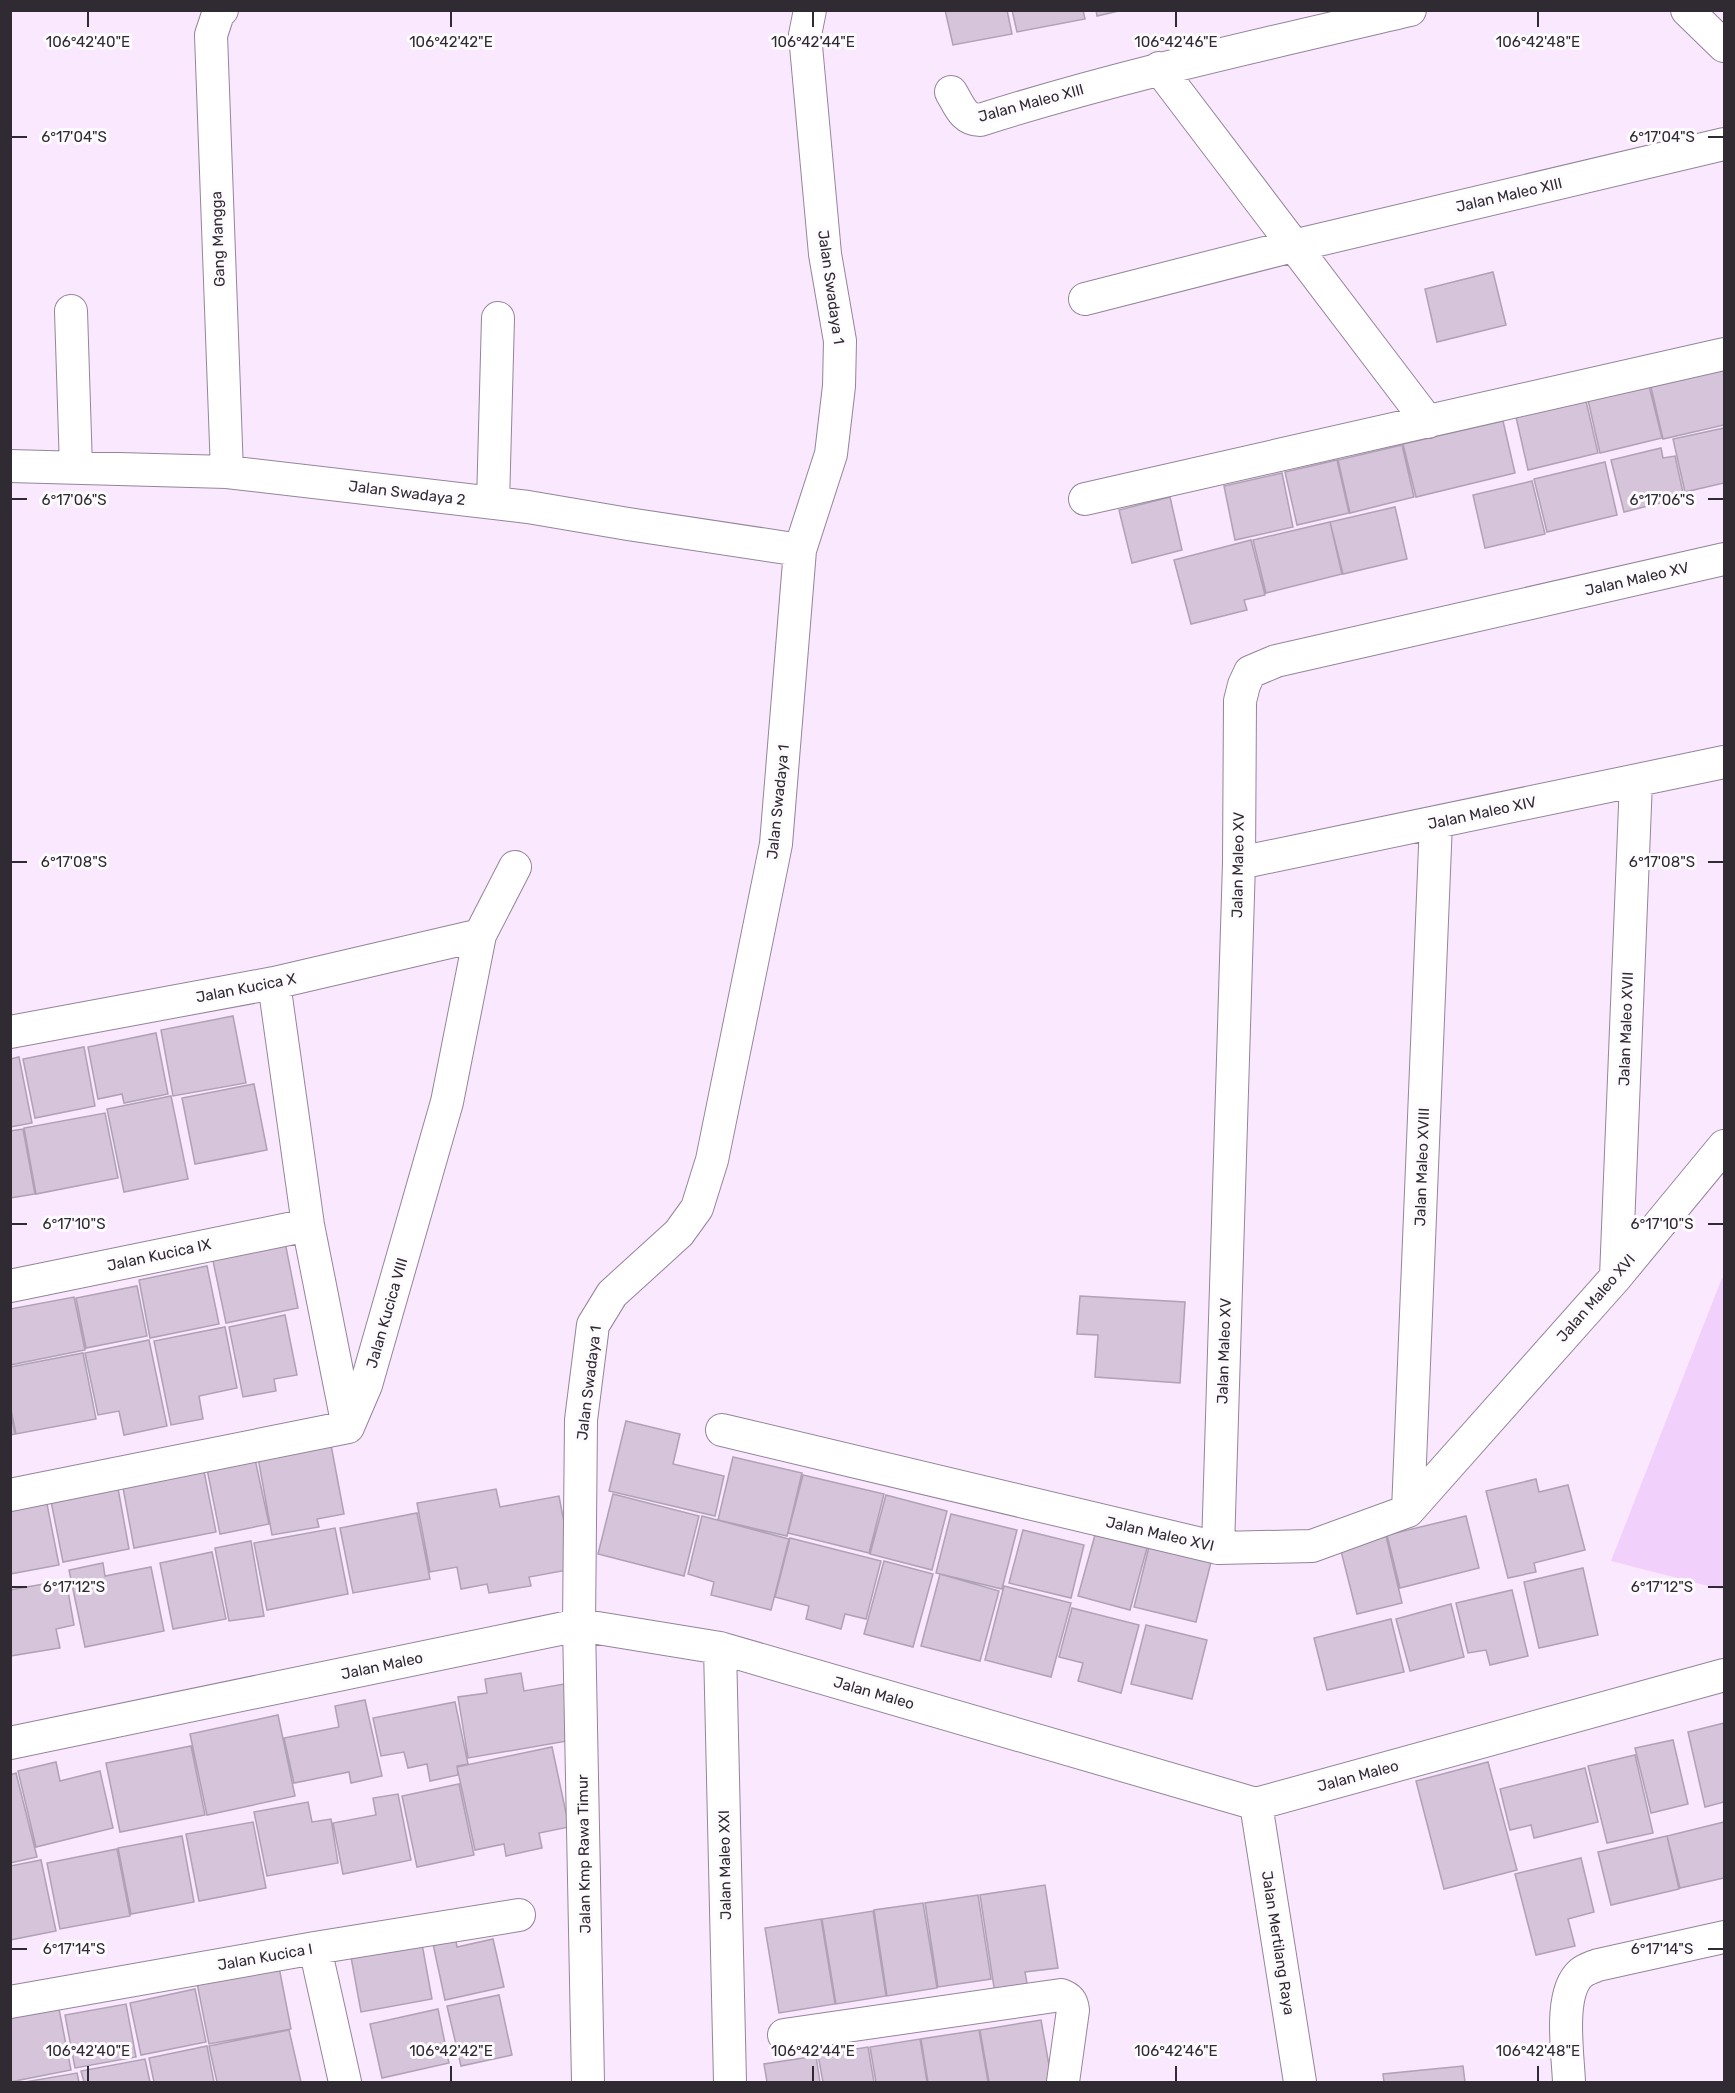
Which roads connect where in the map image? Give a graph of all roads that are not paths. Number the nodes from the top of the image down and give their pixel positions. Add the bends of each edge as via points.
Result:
1 (222, 10) edge
2 (810, 10) edge
3 (1410, 10) edge
4 (1687, 10) edge
5 (1725, 46) edge
6 (1159, 68) junction
7 (951, 92) dead end
8 (1725, 144) edge
9 (1293, 246) junction
10 (1084, 299) dead end
11 (71, 311) dead end
12 (498, 318) dead end
13 (1725, 354) edge
14 (1428, 422) junction
15 (10, 466) edge
16 (76, 468) junction
17 (228, 472) junction
18 (1085, 499) dead end
19 (493, 503) junction
20 (800, 550) junction
21 (1725, 559) edge
22 (1725, 762) edge
23 (1636, 781) junction
24 (1436, 822) junction
25 (1239, 863) junction
26 (515, 867) dead end
27 (480, 934) junction
28 (274, 983) junction
29 (10, 1032) edge
30 (1725, 1146) edge
31 (308, 1225) junction
32 (1616, 1277) junction
33 (10, 1286) edge
34 (348, 1427) junction
35 (722, 1430) dead end
36 (10, 1495) edge
37 (1408, 1511) junction
38 (1218, 1548) junction
39 (579, 1625) junction
40 (720, 1648) junction
41 (1725, 1675) edge
42 (10, 1743) edge
43 (1256, 1804) junction
44 (519, 1915) dead end
45 (1725, 1937) edge
46 (315, 1948) junction
47 (10, 2002) edge
48 (784, 2035) dead end
49 (345, 2082) edge
50 (588, 2082) edge
51 (730, 2082) edge
52 (1063, 2082) edge
53 (1300, 2082) edge
54 (1569, 2082) edge

1 - 17 street, Gang Mangga via 210,35
2 - 20 street, Jalan Swadaya 1 via 805,35 810,103 825,254 840,341 831,454
3 - 6 street, Jalan Maleo XIII
4 - 5 street
6 - 7 street, Jalan Maleo XIII via 980,120 966,116
6 - 9 street
8 - 9 street, Jalan Maleo XIII
9 - 10 street, Jalan Maleo XIII
9 - 14 street
11 - 16 street
12 - 19 street
13 - 14 street
14 - 18 street
15 - 16 street, Jalan Swadaya 2
16 - 17 street, Jalan Swadaya 2
17 - 19 street, Jalan Swadaya 2
19 - 20 street, Jalan Swadaya 2
20 - 39 street, Jalan Swadaya 1 via 776,844 712,1160 697,1208 679,1233 612,1294 593,1325 581,1420
21 - 25 street, Jalan Maleo XV via 1276,661 1250,672 1240,701
22 - 23 street, Jalan Maleo XIV
23 - 24 street, Jalan Maleo XIV
23 - 32 street, Jalan Maleo XVII
24 - 25 street, Jalan Maleo XIV
24 - 37 street, Jalan Maleo XVIII
25 - 38 street, Jalan Maleo XV
26 - 27 street, Jalan Kucica VIII
27 - 28 street, Jalan Kucica X
27 - 34 street, Jalan Kucica VIII via 447,1101 366,1385
28 - 29 street, Jalan Kucica X
28 - 31 street
30 - 32 street, Jalan Maleo XVI
31 - 33 street, Jalan Kucica IX
31 - 34 street
32 - 37 street, Jalan Maleo XVI
34 - 36 street
35 - 38 street, Jalan Maleo XVI
37 - 38 street, Jalan Maleo XVI via 1312,1546
39 - 40 street, Jalan Maleo
39 - 42 street, Jalan Maleo
39 - 50 street, Jalan Kmp Rawa Timur
40 - 43 street, Jalan Maleo
40 - 51 street, Jalan Maleo XXI
41 - 43 street, Jalan Maleo
43 - 53 street, Jalan Mertilang Raya
44 - 46 street, Jalan Kucica I
45 - 54 street via 1582,1972 1571,1987 1567,2006
46 - 47 street, Jalan Kucica I
46 - 49 street
48 - 52 street via 1061,1995 1068,1997 1073,2010

